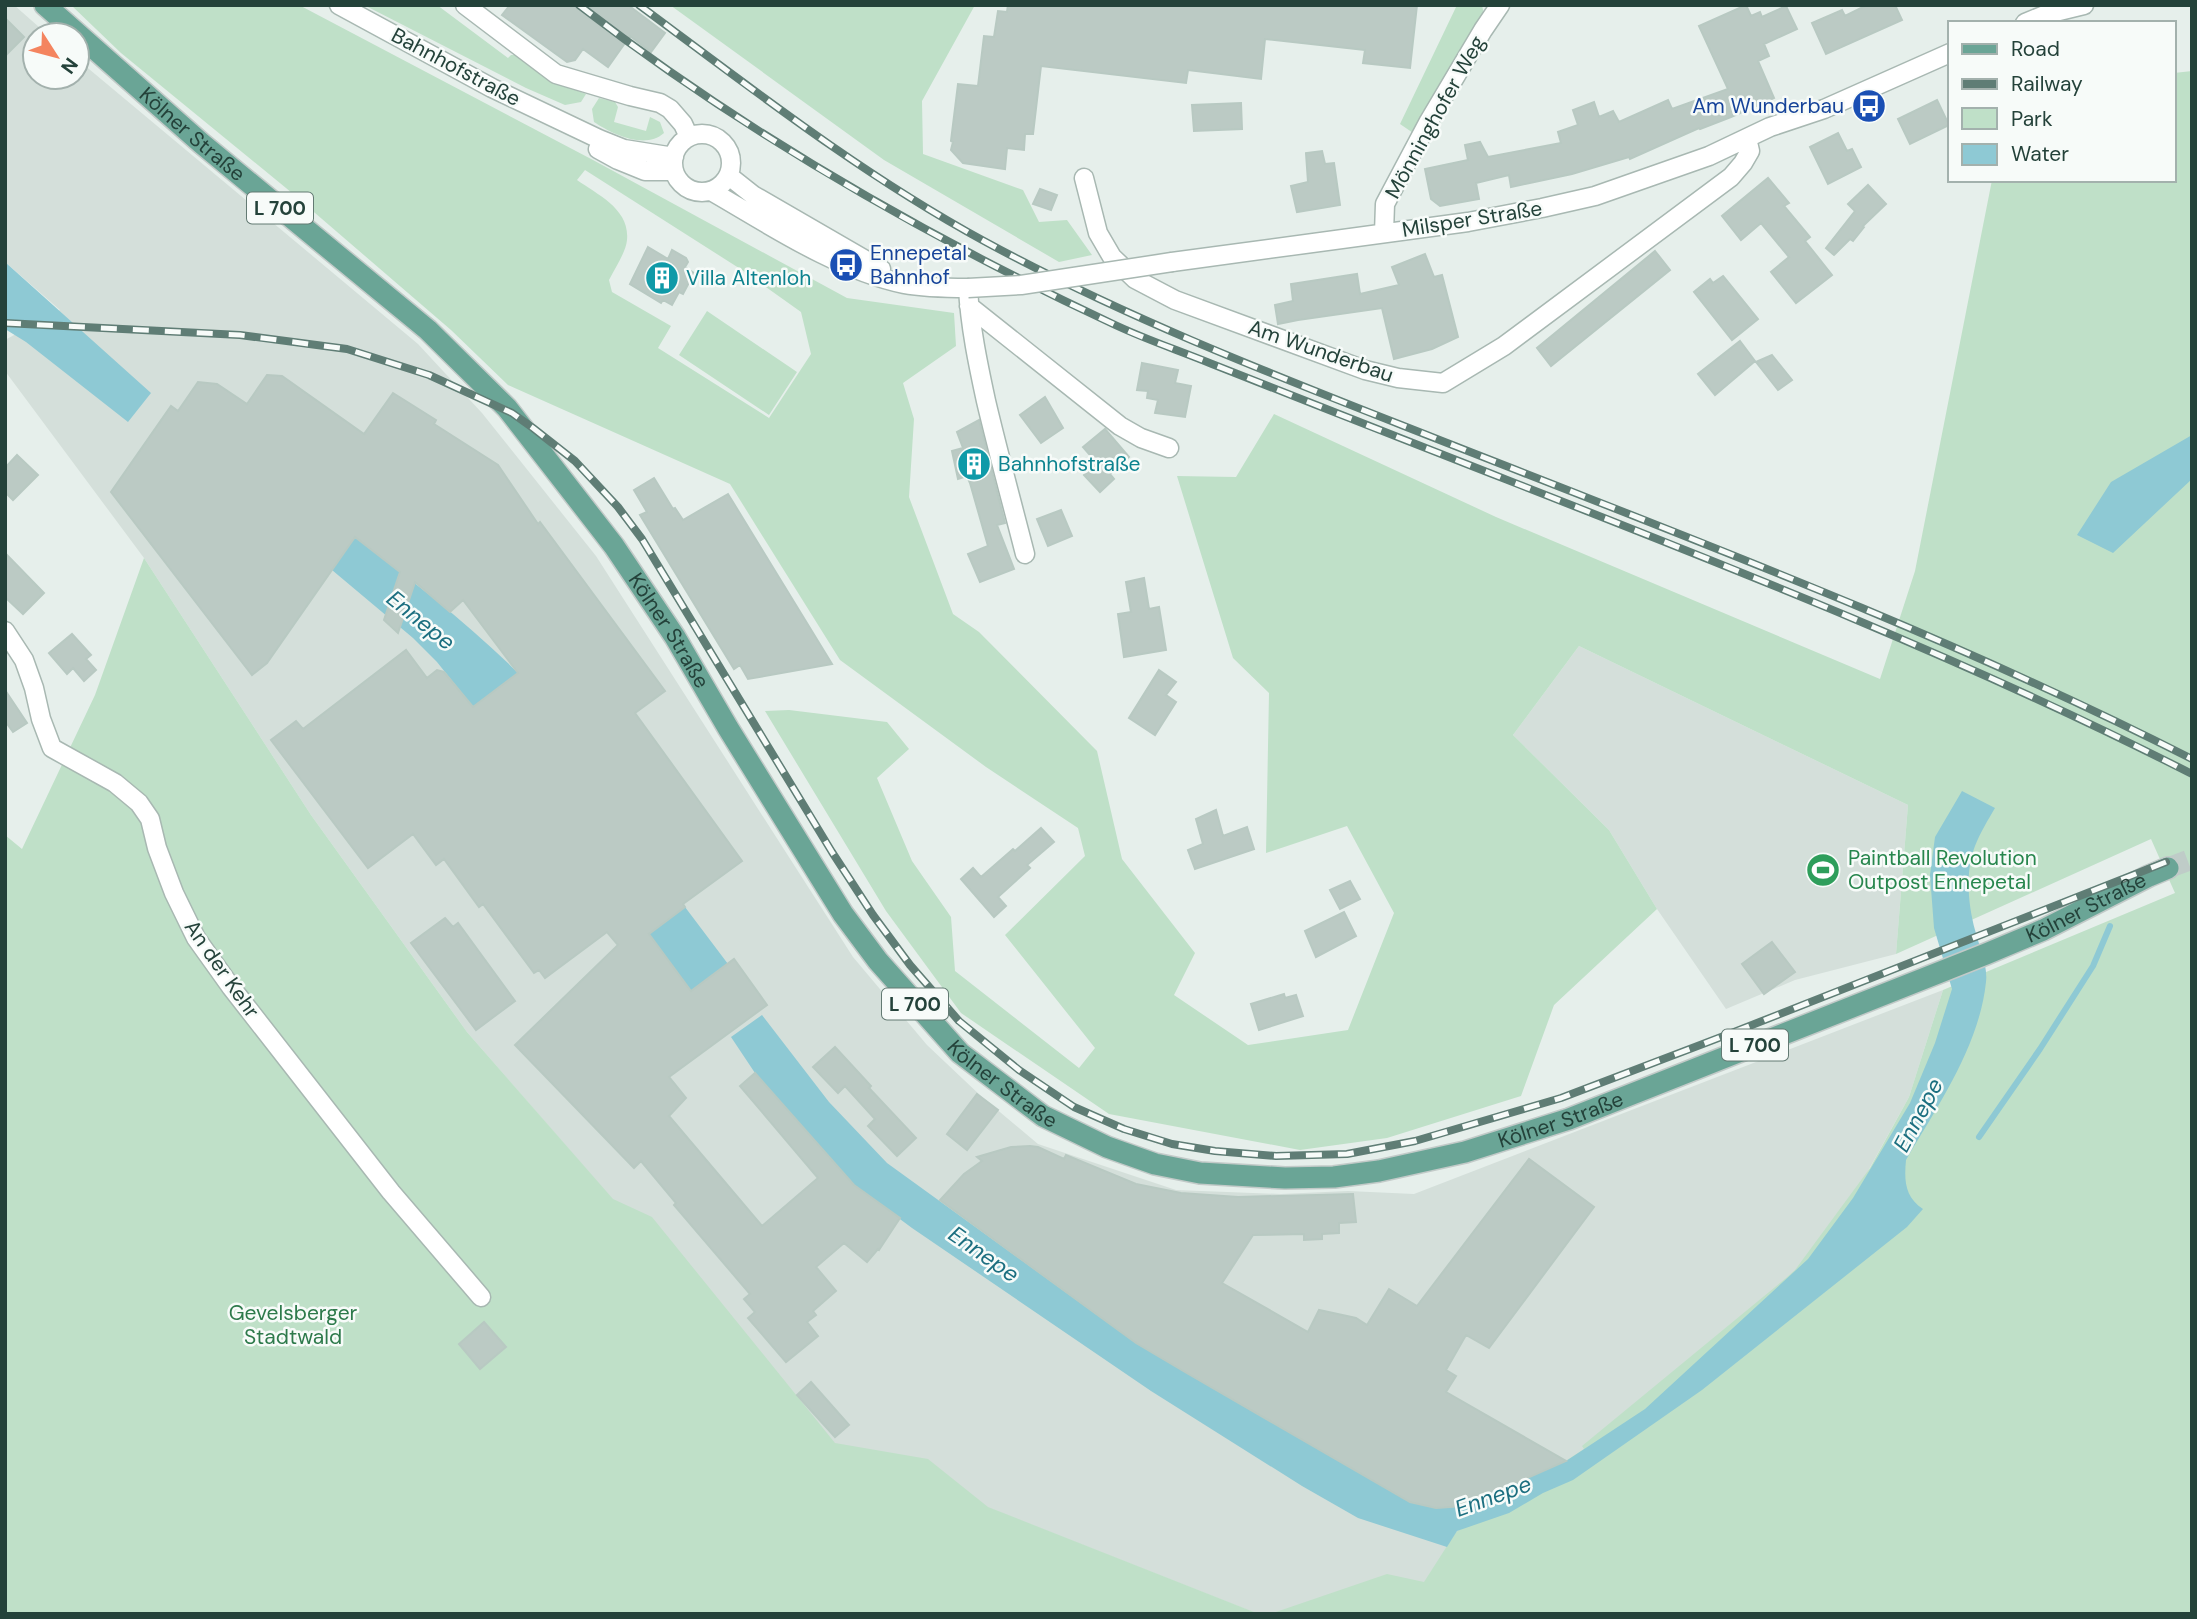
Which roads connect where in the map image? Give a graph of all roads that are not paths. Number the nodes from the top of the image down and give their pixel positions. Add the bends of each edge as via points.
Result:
1 (45, 5) edge
2 (339, 5) edge
3 (465, 5) edge
4 (1500, 5) edge
5 (2084, 5) edge
6 (2030, 21) edge
7 (1948, 54) edge
8 (689, 137) junction
9 (1747, 138) junction
10 (674, 164) junction
11 (729, 176) junction
12 (1084, 178) dead end
13 (711, 191) junction
14 (1384, 233) junction
15 (903, 284) junction
16 (968, 297) junction
17 (1170, 447) dead end
18 (1025, 554) dead end
19 (5, 631) edge
20 (2168, 868) tunnel mouth
21 (481, 1297) dead end

1 - 20 main road, Kölner Straße / L 700 via 201,143 428,330 507,408 614,546 675,637 843,914 878,961 960,1053 1043,1115 1107,1147 1200,1173 1309,1177 1379,1171 1465,1152 1569,1119 1986,954
2 - 10 street, Bahnhofstraße via 536,109 624,149
3 - 8 street, Bahnhofstraße via 556,74 660,103 683,124
4 - 14 street, Mönninghofer Weg via 1385,204
5 - 6 street
7 - 9 street, Milsper Straße
8 - 10 street via 682,142
8 - 11 street via 706,134 723,142 731,158
9 - 12 street, Am Wunderbau via 1750,151 1731,177 1504,346 1443,383 1365,370 1175,300 1135,279 1112,257 1098,233
9 - 14 street, Milsper Straße via 1595,196
10 - 13 street, Bahnhofstraße via 684,187
11 - 13 street
11 - 15 street, Bahnhofstraße
13 - 15 street, Bahnhofstraße via 846,265
14 - 16 street, Milsper Straße, bridge via 1033,283
15 - 16 street, Bahnhofstraße
16 - 17 street via 1121,425 1141,438
16 - 18 street via 979,367
19 - 21 street, An der Kehr via 24,660 52,748 115,783 139,803 150,819 174,893 196,938 391,1192

